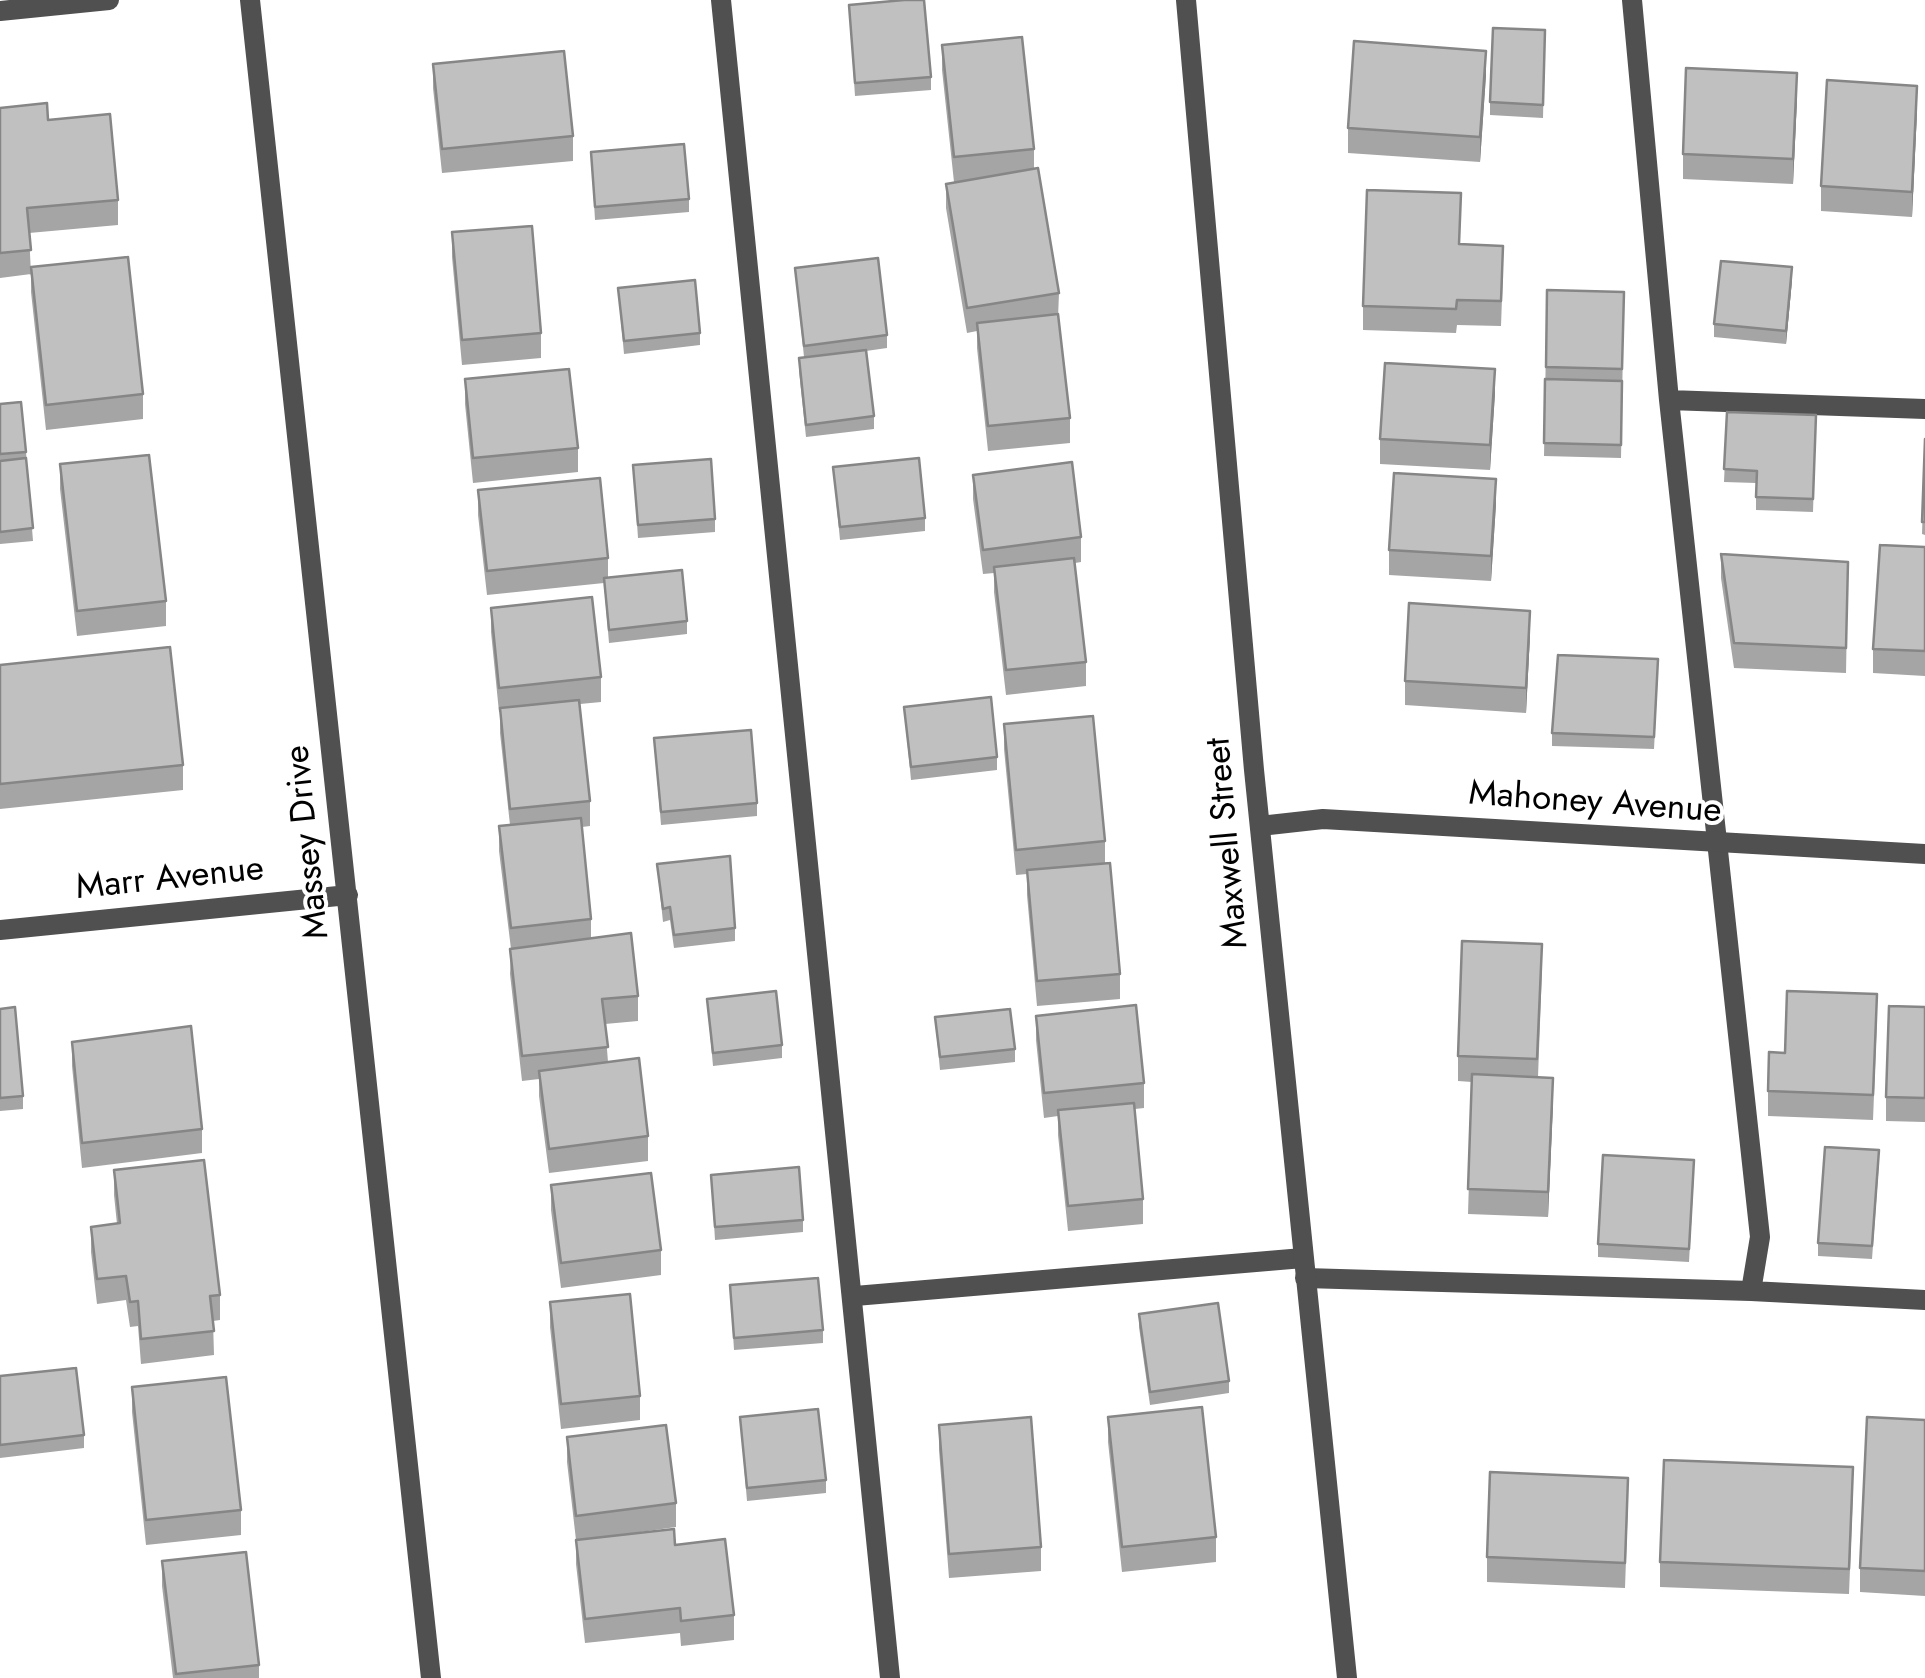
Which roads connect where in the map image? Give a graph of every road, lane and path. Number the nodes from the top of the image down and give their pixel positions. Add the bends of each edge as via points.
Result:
1 (109, 0) edge
2 (250, 0) edge
3 (721, 0) edge
4 (1186, 0) edge
5 (1632, 0) edge
6 (0, 11) edge
7 (1669, 400) junction
8 (1925, 409) edge
9 (1260, 826) junction
10 (1718, 844) junction
11 (1925, 854) edge
12 (348, 895) junction
13 (0, 930) edge
14 (1304, 1268) junction
15 (1751, 1291) junction
16 (855, 1296) junction
17 (1925, 1300) edge
18 (432, 1678) edge
19 (890, 1678) edge
20 (1348, 1678) edge

1 - 6 street
2 - 12 street, Massey Drive
3 - 16 street
4 - 9 street, Maxwell Street
5 - 7 street
7 - 8 street
7 - 10 street
9 - 10 street, Mahoney Avenue via 1323,820
9 - 14 street, Maxwell Street
10 - 11 street, Mahoney Avenue
10 - 15 street via 1760,1237
12 - 13 street, Marr Avenue
12 - 18 street, Massey Drive
14 - 15 street
14 - 16 street
14 - 20 street, Maxwell Street
15 - 17 street
16 - 19 street

